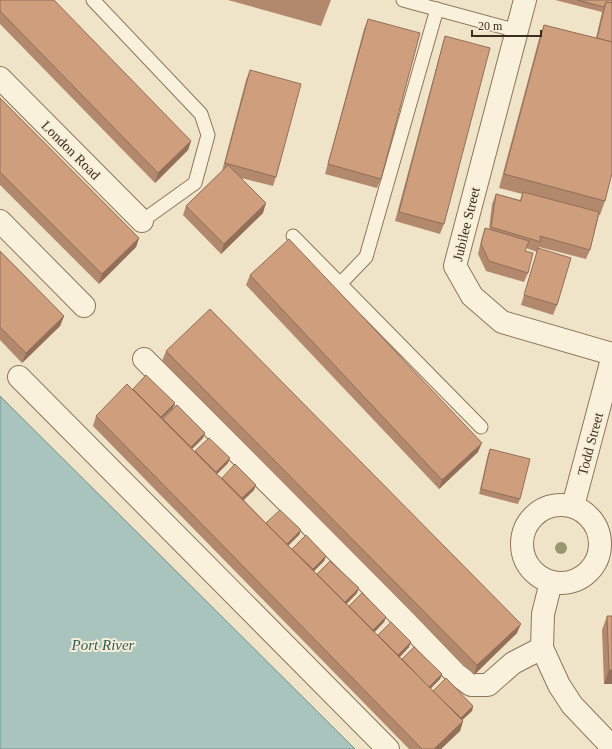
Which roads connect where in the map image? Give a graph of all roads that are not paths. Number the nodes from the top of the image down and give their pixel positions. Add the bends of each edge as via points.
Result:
1 (93, 0) edge
2 (403, 0) edge
3 (525, 0) edge
4 (437, 9) junction
5 (517, 31) junction
6 (0, 78) edge
7 (0, 221) edge
8 (142, 221) joint
9 (293, 236) dead end
10 (340, 284) junction
11 (84, 306) dead end
12 (144, 359) dead end
13 (611, 365) edge
14 (19, 377) dead end
15 (481, 427) dead end
16 (573, 506) junction
17 (606, 558) edge
18 (552, 582) junction
19 (542, 648) junction
20 (612, 747) edge
21 (388, 749) edge

1 - 8 lane via 201,114 208,135 195,183
2 - 4 lane
3 - 5 street, Jubilee Street
4 - 5 lane
4 - 10 lane via 366,257
5 - 13 street, Jubilee Street via 455,266 472,296 502,322
6 - 8 street, London Road
7 - 11 street
9 - 10 lane
10 - 15 lane
12 - 19 street via 360,574 456,674 471,685 488,685 513,663
13 - 16 street, Todd Street
14 - 21 street
16 - 17 street via 589,515 598,529
16 - 18 street via 561,504 546,508 530,519 523,533 522,546 526,563 536,574
17 - 18 street via 580,579 564,584
18 - 19 street via 543,614
19 - 20 street via 559,685 572,705

